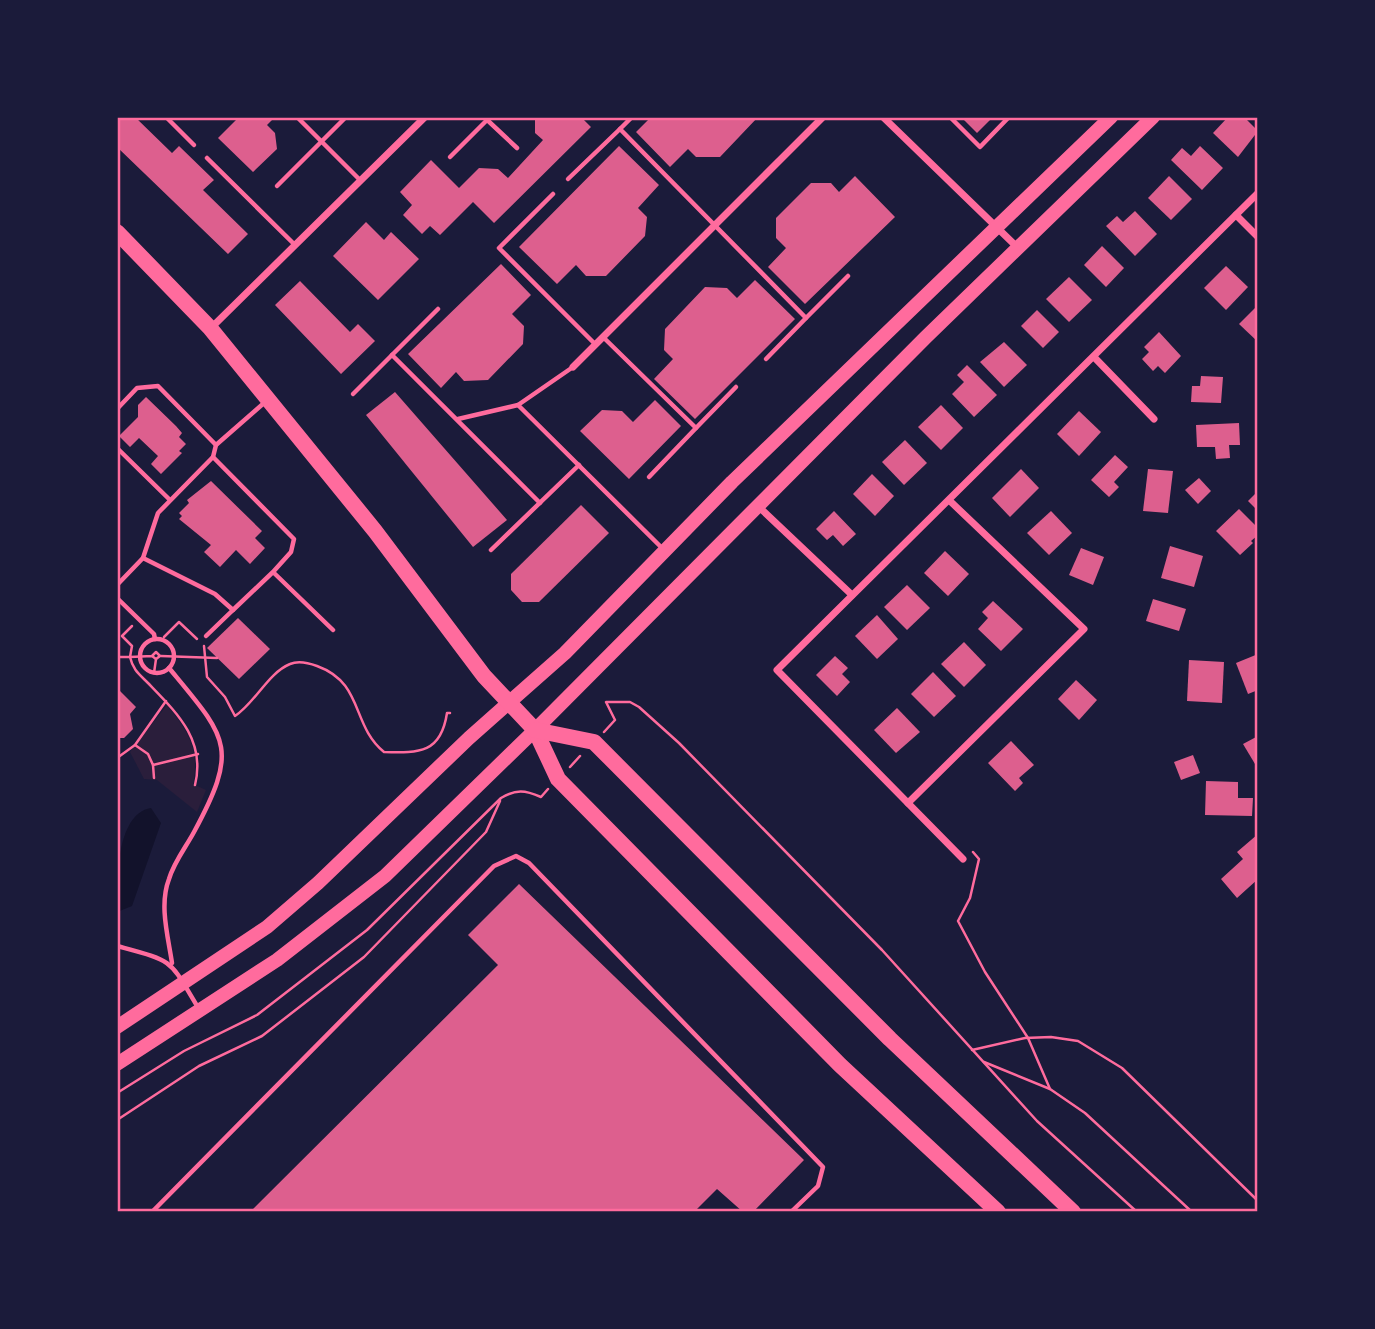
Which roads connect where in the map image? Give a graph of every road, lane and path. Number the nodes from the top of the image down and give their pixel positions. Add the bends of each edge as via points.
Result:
1 (166, 117) edge
2 (297, 117) edge
3 (345, 117) edge
4 (425, 117) edge
5 (632, 117) edge
6 (823, 117) edge
7 (883, 117) edge
8 (950, 117) edge
9 (1009, 117) edge
10 (1111, 117) edge
11 (1153, 117) edge
12 (487, 118) edge
13 (620, 129) junction
14 (321, 142) junction
15 (194, 145) dead end
16 (517, 148) dead end
17 (450, 157) dead end
18 (207, 158) dead end
19 (568, 179) dead end
20 (360, 180) junction
21 (277, 186) dead end
22 (1258, 193) edge
23 (553, 194) dead end
24 (1236, 215) junction
25 (715, 225) junction
26 (997, 228) junction
27 (117, 232) edge
28 (1258, 237) edge
29 (295, 245) junction
30 (1018, 248) junction
31 (848, 276) dead end
32 (438, 309) dead end
33 (806, 318) junction
34 (210, 328) junction
35 (603, 338) junction
36 (596, 344) junction
37 (392, 355) junction
38 (1094, 357) junction
39 (766, 359) dead end
40 (573, 367) joint
41 (736, 387) dead end
42 (352, 394) dead end
43 (268, 400) junction
44 (518, 405) junction
45 (117, 409) edge
46 (457, 419) junction
47 (1154, 419) dead end
48 (696, 428) junction
49 (216, 446) junction
50 (117, 448) edge
51 (213, 457) junction
52 (579, 466) junction
53 (649, 477) dead end
54 (170, 500) junction
55 (950, 501) junction
56 (540, 503) junction
57 (759, 507) junction
58 (491, 550) dead end
59 (665, 551) junction
60 (143, 558) junction
61 (273, 572) junction
62 (117, 585) edge
63 (852, 595) junction
64 (117, 598) edge
65 (233, 610) junction
66 (140, 619) junction
67 (333, 630) dead end
68 (206, 636) dead end
69 (155, 639) junction
70 (164, 640) junction
71 (139, 656) junction
72 (174, 656) junction
73 (117, 657) edge
74 (130, 657) junction
75 (206, 657) junction
76 (217, 657) dead end
77 (154, 658) junction
78 (169, 668) junction
79 (154, 673) junction
80 (166, 701) junction
81 (510, 703) junction
82 (450, 713) dead end
83 (535, 730) junction
84 (594, 742) junction
85 (135, 745) junction
86 (198, 754) junction
87 (117, 758) edge
88 (153, 765) junction
89 (154, 778) dead end
90 (558, 779) junction
91 (195, 785) dead end
92 (501, 798) junction
93 (908, 803) junction
94 (978, 857) dead end
95 (963, 859) dead end
96 (117, 946) edge
97 (172, 963) junction
98 (183, 983) junction
99 (200, 1010) junction
100 (117, 1027) edge
101 (1028, 1038) junction
102 (972, 1050) junction
103 (981, 1060) junction
104 (117, 1064) edge
105 (1049, 1088) junction
106 (117, 1093) edge
107 (117, 1120) edge
108 (1258, 1201) edge
109 (152, 1212) edge
110 (791, 1212) edge
111 (998, 1212) edge
112 (1073, 1212) edge
113 (1137, 1212) edge
114 (1192, 1212) edge

1 - 15 lane
2 - 14 lane
3 - 14 lane
4 - 20 street
5 - 13 lane
6 - 25 street
7 - 26 street
8 - 9 lane via 980,147
10 - 26 main road
11 - 30 main road
12 - 16 lane
12 - 17 lane
13 - 19 lane
13 - 25 lane
14 - 20 lane
14 - 21 lane
18 - 29 lane
20 - 29 street
22 - 24 street
23 - 36 lane via 499,248
24 - 28 street
24 - 38 street
25 - 33 lane
25 - 35 street
26 - 30 street
26 - 59 main road
27 - 34 highway
29 - 34 street
30 - 57 main road
31 - 33 lane
32 - 37 lane
33 - 39 lane
34 - 43 highway
35 - 36 street
35 - 48 lane
36 - 40 street
37 - 42 lane
37 - 46 lane
38 - 47 street
38 - 55 street
40 - 44 lane
41 - 48 lane
43 - 49 lane
43 - 81 highway
44 - 46 lane
44 - 52 lane
45 - 49 lane via 137,388 158,386
46 - 56 lane
48 - 53 lane
49 - 51 lane
50 - 54 lane
51 - 54 lane
51 - 61 lane via 294,539 291,552
52 - 56 lane
52 - 59 lane
54 - 60 lane via 158,513
55 - 63 street
55 - 93 street via 1084,629
56 - 58 lane
57 - 63 street
57 - 83 main road
59 - 81 main road
60 - 62 lane
60 - 65 lane via 215,594
61 - 65 lane
61 - 67 lane
63 - 93 street via 777,670
64 - 66 lane
65 - 68 lane
66 - 69 lane
66 - 74 path via 122,636 132,646
69 - 70 lane
69 - 71 lane via 143,646
70 - 72 lane
70 - 75 path via 179,622 206,648
71 - 74 path
71 - 77 path
71 - 79 lane via 143,666
72 - 75 path
72 - 77 path
72 - 78 lane
73 - 74 path
74 - 80 path via 135,671
75 - 76 path
75 - 82 path via 207,677 235,716 290,664 306,662 330,670 347,686 366,732 384,752 431,748 442,737
77 - 79 path
78 - 79 lane
78 - 97 lane via 208,715 222,745 223,764 215,791 169,878 165,913
80 - 85 path
80 - 86 path via 194,737
81 - 83 highway
81 - 98 main road via 267,927
83 - 84 highway
83 - 90 highway
83 - 99 main road via 384,876 277,960
84 - 90 path
84 - 102 path via 615,720 606,702 630,702 679,743 882,950
84 - 112 highway via 890,1039
85 - 87 path
85 - 88 path via 148,754
86 - 88 path
86 - 91 path
88 - 89 path
90 - 92 path via 541,797 525,790
90 - 111 highway via 840,1065
92 - 106 path via 368,929 257,1015 184,1051
92 - 107 path via 486,832 364,957 262,1036 199,1066
93 - 95 street
94 - 101 path via 970,898 958,921
96 - 97 lane
97 - 98 lane
98 - 99 lane
98 - 100 main road
99 - 104 main road
101 - 102 path
101 - 105 path
101 - 108 path via 1078,1041 1122,1068
102 - 103 path
103 - 105 path
103 - 113 path via 1037,1121
105 - 114 path via 1085,1113
109 - 110 lane via 494,866 516,856 528,863 823,1167 818,1186

